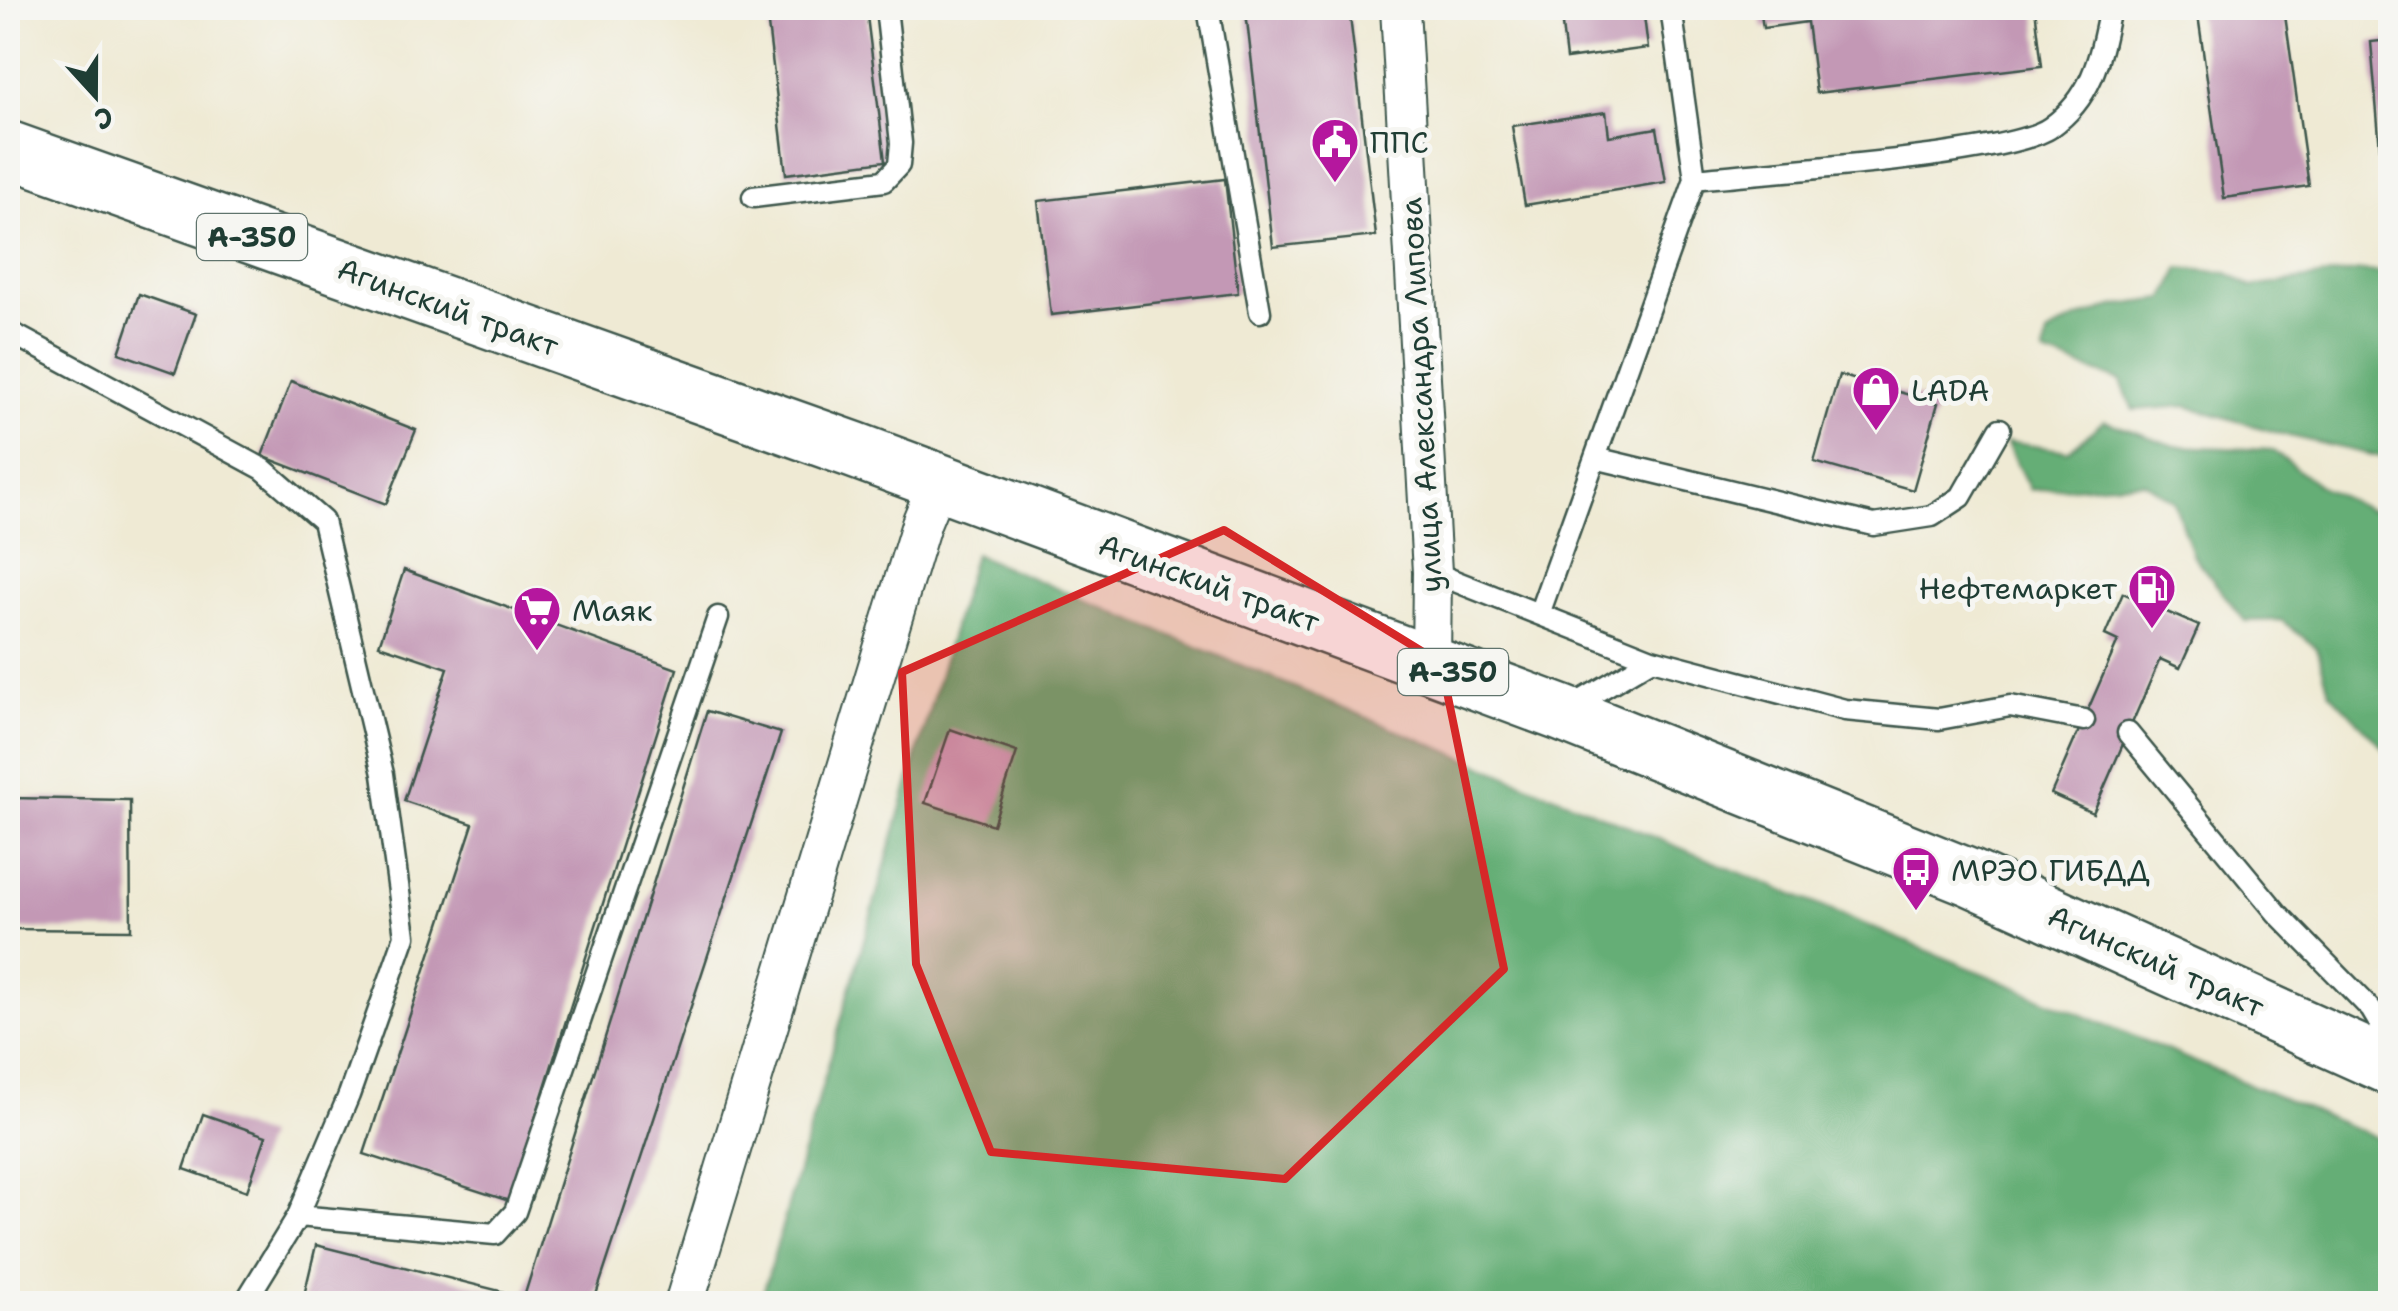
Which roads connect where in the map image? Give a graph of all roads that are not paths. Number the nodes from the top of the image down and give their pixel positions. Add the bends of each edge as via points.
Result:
1 (886, 8) edge
2 (1208, 8) edge
3 (1400, 8) edge
4 (1671, 8) edge
5 (2110, 8) edge
6 (8, 150) edge
7 (1695, 179) junction
8 (752, 197) dead end
9 (1260, 312) dead end
10 (8, 330) edge
11 (2000, 428) dead end
12 (1595, 458) junction
13 (938, 482) junction
14 (1432, 572) junction
15 (1539, 614) junction
16 (718, 616) dead end
17 (1652, 659) junction
18 (1431, 664) junction
19 (1560, 713) junction
20 (2084, 720) dead end
21 (2128, 734) dead end
22 (2390, 1041) edge
23 (2390, 1067) edge
24 (298, 1216) junction
25 (244, 1304) edge
26 (684, 1304) edge

1 - 8 lane via 899,165 884,182
2 - 9 lane
3 - 14 street, улица Александра Липова
4 - 7 lane
5 - 7 lane via 2095,79 2050,128 2000,146
6 - 13 highway, Агинский тракт / А-350
7 - 12 lane
10 - 24 lane via 262,469 324,520 383,774 405,936
11 - 12 lane via 1961,498 1932,516 1874,525
12 - 15 lane
13 - 18 highway, Агинский тракт / А-350
13 - 26 street
14 - 15 lane
14 - 18 street, улица Александра Липова
15 - 17 lane
16 - 24 lane via 515,1212 495,1234
17 - 19 lane
17 - 20 lane via 1844,710 1939,720 2010,706
18 - 19 highway, Агинский тракт / А-350
19 - 23 highway, Агинский тракт / А-350 via 1969,877
21 - 22 lane via 2277,913 2371,1010
24 - 25 lane

